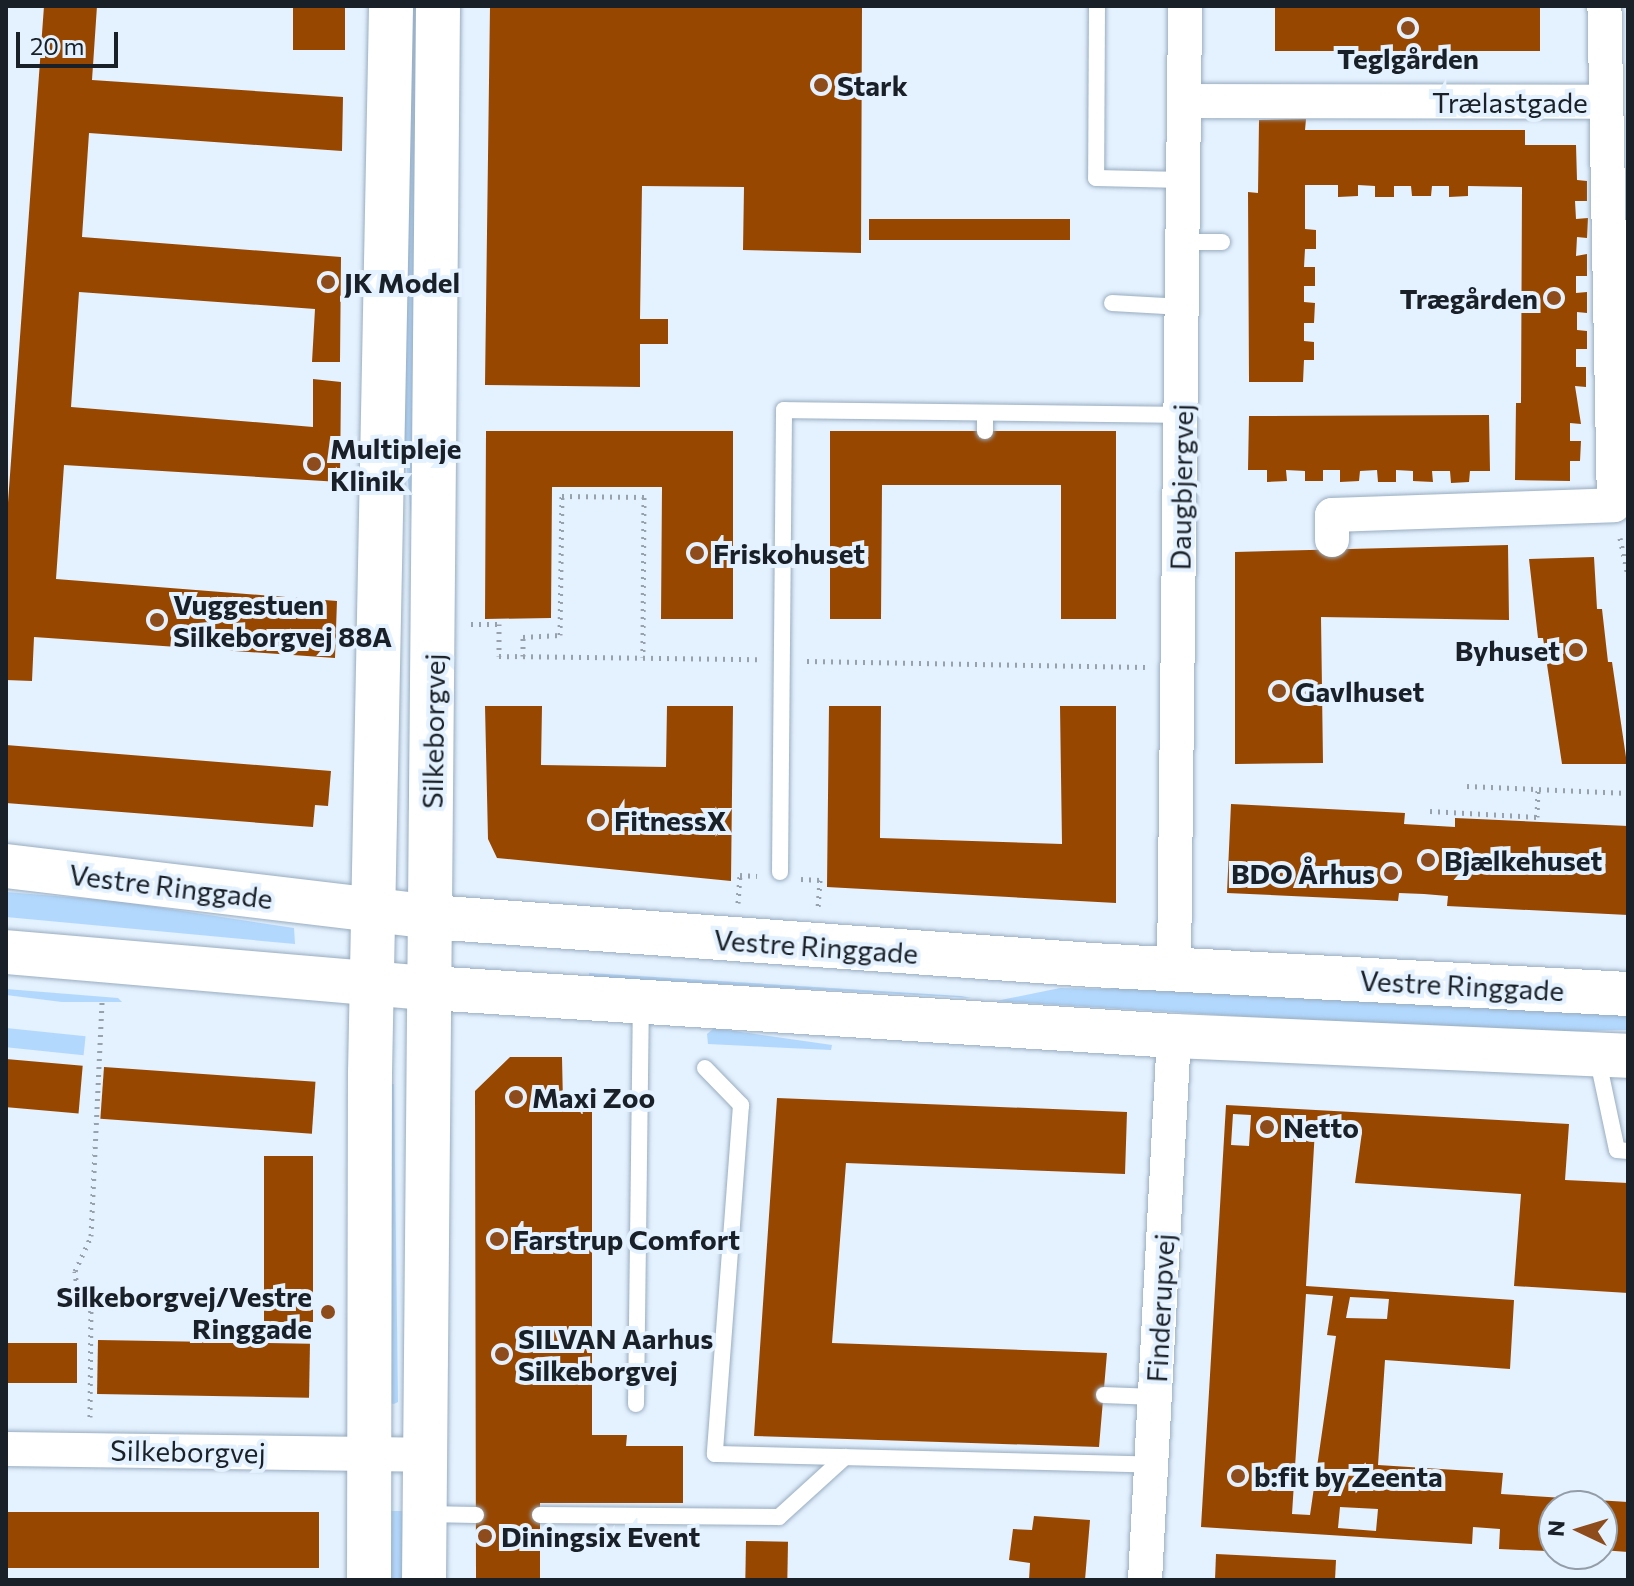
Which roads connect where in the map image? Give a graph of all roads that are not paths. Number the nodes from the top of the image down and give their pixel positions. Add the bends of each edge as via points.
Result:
1 (391, 6) edge
2 (438, 6) edge
3 (1097, 6) edge
4 (1185, 6) edge
5 (1604, 6) edge
6 (1184, 101) junction
7 (1604, 102) junction
8 (1183, 180) junction
9 (1183, 242) junction
10 (1222, 242) dead end
11 (1112, 303) dead end
12 (1183, 307) junction
13 (985, 413) junction
14 (1182, 415) junction
15 (985, 431) dead end
16 (1332, 540) dead end
17 (6, 866) edge
18 (780, 872) road end
19 (373, 911) junction
20 (431, 917) junction
21 (6, 952) edge
22 (1174, 968) junction
23 (372, 983) junction
24 (430, 988) junction
25 (1628, 994) edge
26 (641, 1001) junction
27 (1174, 1036) junction
28 (1612, 1055) edge
29 (705, 1068) dead end
30 (1628, 1151) edge
31 (1104, 1395) dead end
32 (1155, 1397) junction
33 (636, 1404) dead end
34 (6, 1449) edge
35 (369, 1454) junction
36 (424, 1455) junction
37 (845, 1457) junction
38 (1151, 1465) junction
39 (424, 1514) junction
40 (476, 1515) dead end
41 (540, 1515) dead end
42 (369, 1580) edge
43 (424, 1580) edge
44 (1145, 1580) edge

1 - 19 main road, Silkeborgvej
2 - 20 main road, Silkeborgvej
3 - 8 lane via 1096,178
4 - 6 street, Daugbjergvej
5 - 7 street
6 - 7 street, Trælastgade
6 - 8 street, Daugbjergvej
7 - 16 street, Trælastgade via 1614,505 1332,515
8 - 9 street, Daugbjergvej
9 - 10 lane
9 - 12 street, Daugbjergvej
11 - 12 lane
12 - 14 street, Daugbjergvej
13 - 14 lane
13 - 15 lane
13 - 18 lane via 784,410
14 - 22 street, Daugbjergvej
17 - 19 main road, Vestre Ringgade
19 - 20 main road, Vestre Ringgade
19 - 23 main road, Silkeborgvej
20 - 22 main road, Vestre Ringgade
20 - 24 main road, Silkeborgvej
21 - 23 main road
22 - 25 main road, Vestre Ringgade
23 - 24 main road
23 - 35 main road, Silkeborgvej
24 - 26 main road
24 - 36 main road, Silkeborgvej
26 - 27 main road
26 - 33 lane
27 - 28 main road
27 - 32 street, Finderupvej
28 - 30 lane via 1617,1150
29 - 37 lane via 741,1105 715,1454
31 - 32 lane
32 - 38 street, Finderupvej
34 - 35 street, Silkeborgvej
35 - 36 street, Silkeborgvej
35 - 42 main road, Silkeborgvej
36 - 39 main road, Silkeborgvej
37 - 38 lane
37 - 41 lane via 779,1517
38 - 44 street, Finderupvej
39 - 40 lane
39 - 43 main road, Silkeborgvej

